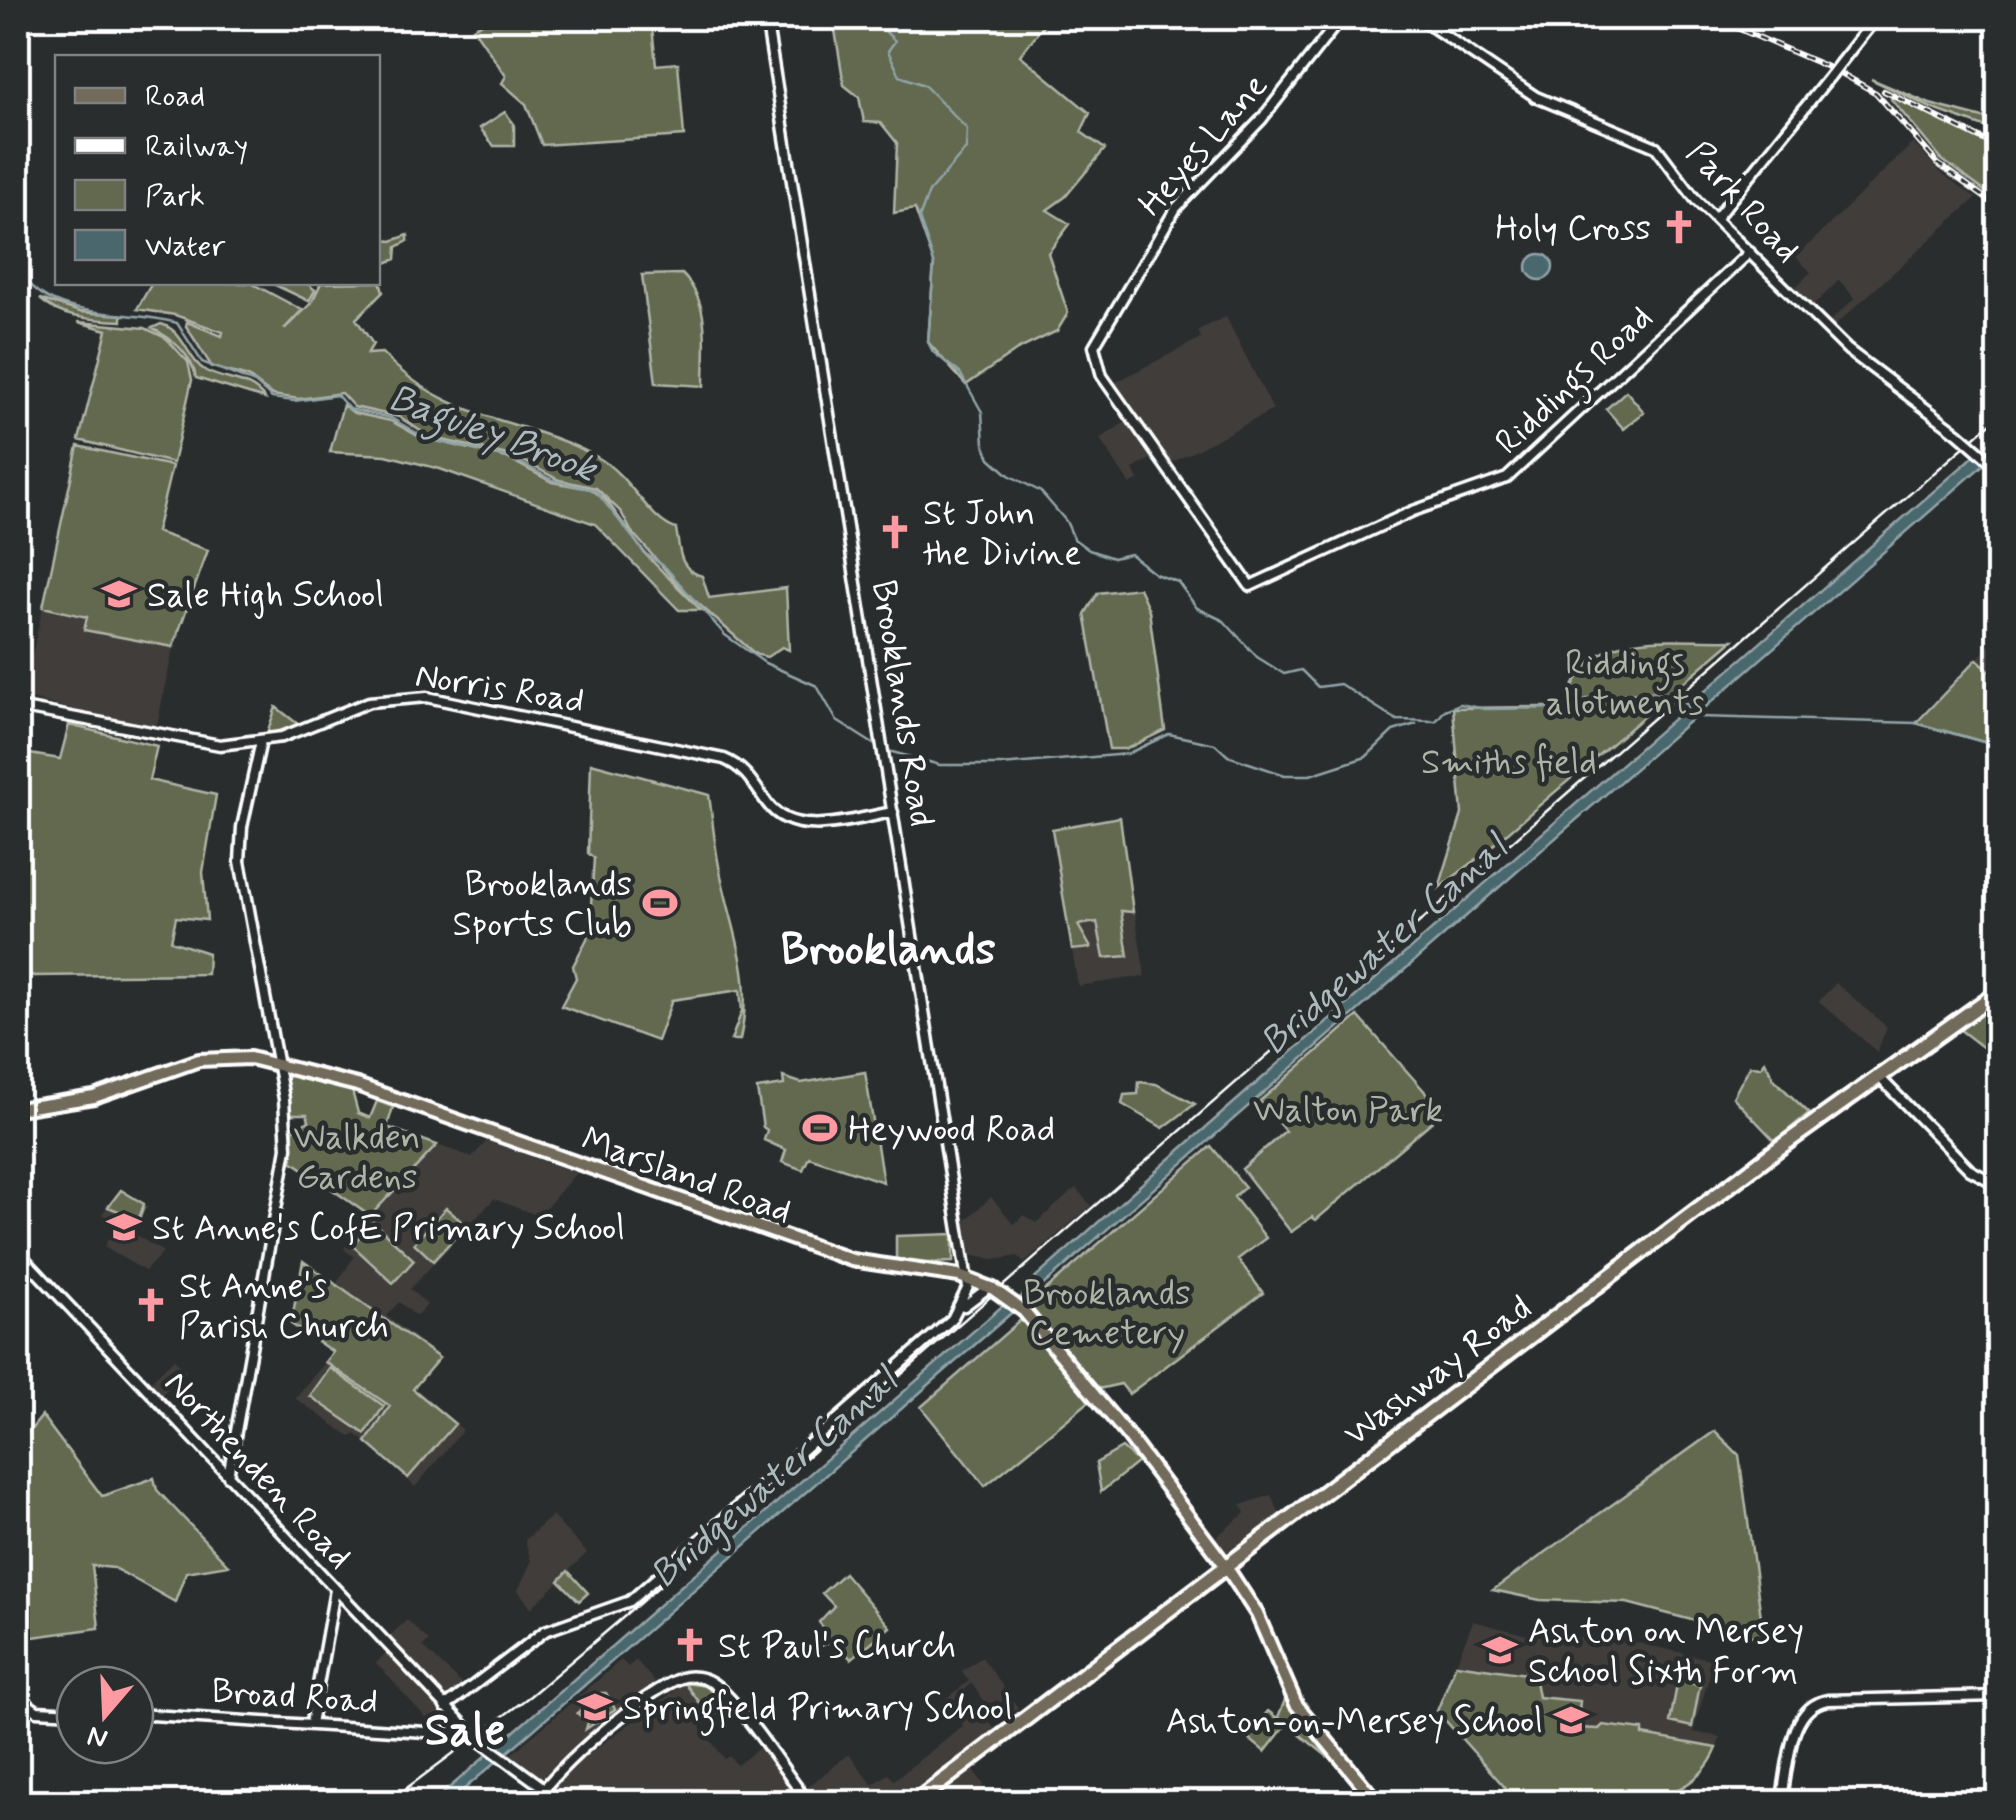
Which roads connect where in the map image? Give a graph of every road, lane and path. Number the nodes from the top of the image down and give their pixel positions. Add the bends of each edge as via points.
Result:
1 (766, 18) edge
2 (1341, 18) edge
3 (1419, 18) edge
4 (1876, 18) edge
5 (1716, 218) junction
6 (1750, 252) junction
7 (1998, 467) edge
8 (1250, 586) joint
9 (18, 707) edge
10 (262, 742) junction
11 (893, 812) junction
12 (1998, 992) edge
13 (275, 1050) junction
14 (259, 1060) junction
15 (278, 1064) junction
16 (295, 1068) junction
17 (1879, 1077) junction
18 (280, 1078) junction
19 (18, 1109) edge
20 (1998, 1185) edge
21 (18, 1252) edge
22 (969, 1278) junction
23 (988, 1290) junction
24 (960, 1310) junction
25 (228, 1476) junction
26 (1224, 1565) junction
27 (335, 1590) junction
28 (1998, 1696) edge
29 (18, 1697) edge
30 (445, 1707) junction
31 (55, 1712) edge
32 (155, 1715) edge
33 (460, 1723) junction
34 (311, 1724) junction
35 (452, 1732) junction
36 (473, 1735) junction
37 (509, 1762) junction
38 (554, 1777) junction
39 (542, 1791) junction
40 (535, 1802) edge
41 (808, 1802) edge
42 (915, 1802) edge
43 (1377, 1802) edge
44 (1781, 1802) edge

1 - 11 street, Brooklands Road
2 - 8 street, Heyes Lane via 1266,116 1171,215 1097,338 1097,367
3 - 5 street, Park Road via 1528,92 1656,147
4 - 5 street, bridge
5 - 6 street, Park Road
6 - 7 street, Park Road, bridge via 1854,355
6 - 8 street, Riddings Road via 1510,476 1413,511
9 - 10 street, Norris Road via 186,742
10 - 11 street, Norris Road via 370,702 445,699 724,759 746,773 774,812 795,822
10 - 13 street via 240,861
11 - 22 street, Brooklands Road
12 - 17 highway, Washway Road
13 - 14 main road
13 - 15 street
14 - 15 main road, Marsland Road
14 - 19 main road, Marsland Road via 199,1060 94,1098
15 - 16 main road, Marsland Road
15 - 18 street
16 - 18 main road
16 - 22 main road, Marsland Road via 852,1260
17 - 20 street via 1970,1170
17 - 26 highway, Washway Road
18 - 25 street via 287,1160
21 - 25 street, Northenden Road
22 - 23 main road, Marsland Road
22 - 24 street
23 - 24 street
23 - 26 main road, Marsland Road, bridge via 1024,1311
24 - 30 street via 630,1601 545,1632
25 - 27 street, Northenden Road
26 - 42 highway, Washway Road
26 - 43 main road, Marsland Road via 1256,1614 1296,1704
27 - 30 street, Northenden Road
27 - 34 street
28 - 44 street via 1814,1703 1798,1720
29 - 31 street via 37,1712
30 - 33 street, Northenden Road
32 - 34 street, Broad Road
33 - 35 street
33 - 36 street, Northenden Road
34 - 35 street, Broad Road
35 - 36 street, Broad Road
36 - 37 street, Northenden Road, bridge
37 - 38 street via 539,1780
37 - 39 street
38 - 39 street
38 - 41 street via 633,1710 677,1680 700,1677 723,1693
39 - 40 street

